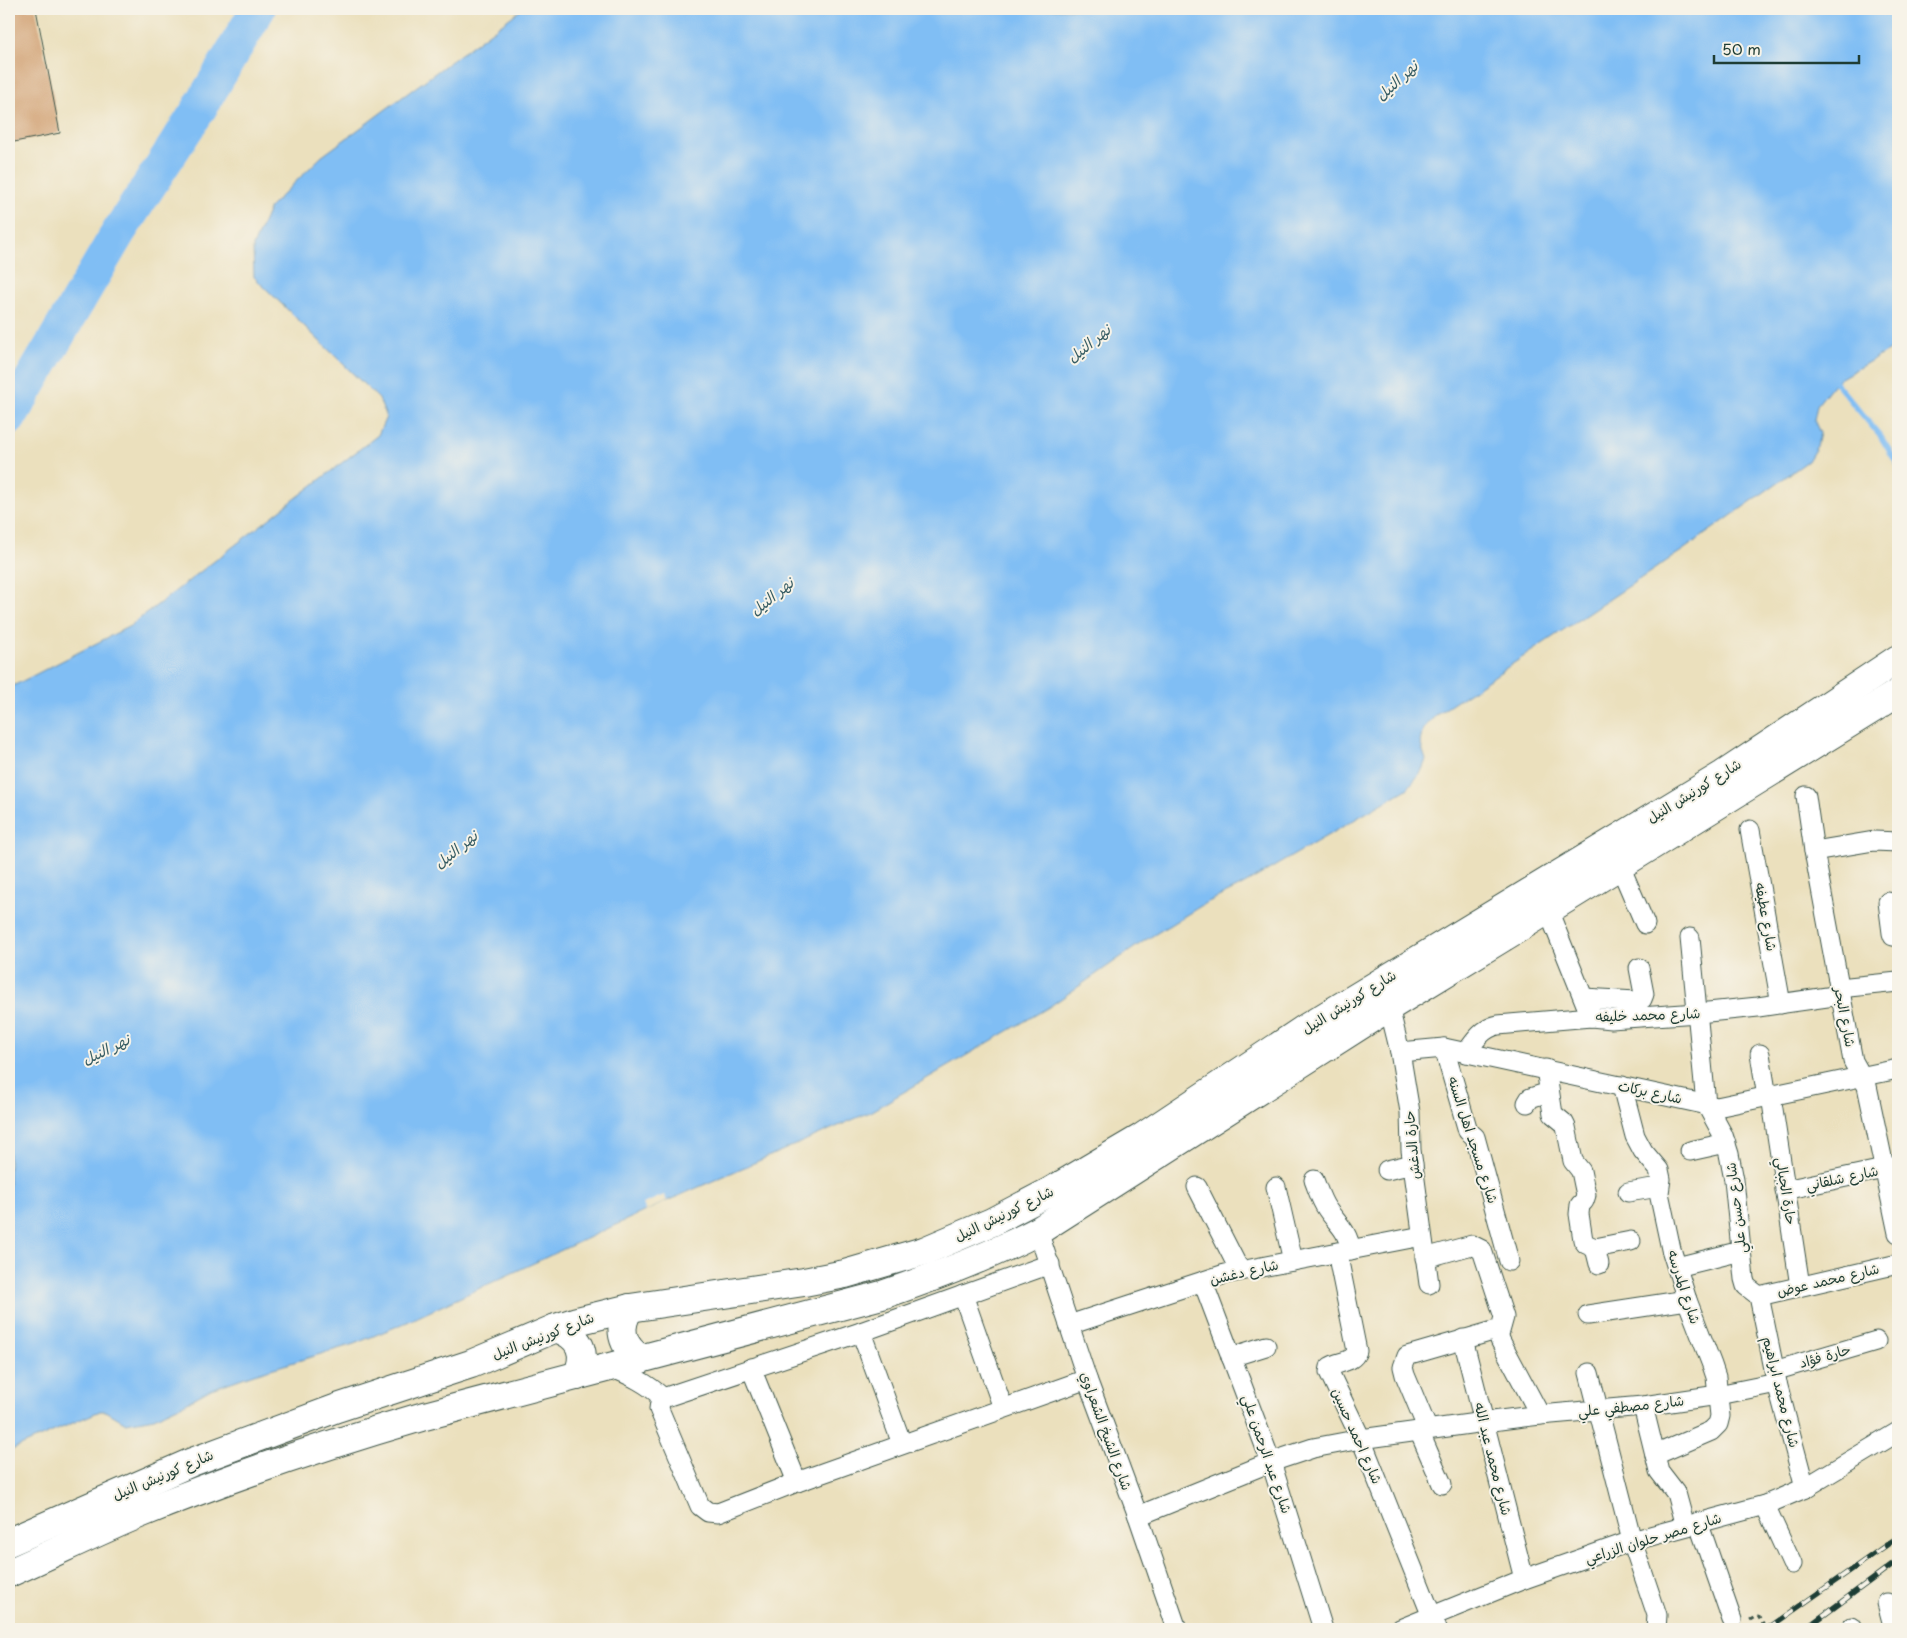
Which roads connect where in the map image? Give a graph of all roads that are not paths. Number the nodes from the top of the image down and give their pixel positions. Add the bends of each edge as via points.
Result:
1 (1898, 659) edge
2 (1898, 693) edge
3 (1806, 796) dead end
4 (1750, 830) dead end
5 (1898, 842) edge
6 (1814, 851) junction
7 (1620, 866) junction
8 (1888, 902) dead end
9 (1548, 910) junction
10 (1645, 924) dead end
11 (1898, 937) edge
12 (1690, 938) dead end
13 (1640, 968) dead end
14 (1898, 982) edge
15 (1840, 992) junction
16 (1584, 998) junction
17 (1782, 1004) junction
18 (1389, 1007) junction
19 (1698, 1013) junction
20 (1591, 1017) junction
21 (1444, 1048) junction
22 (1400, 1052) junction
23 (1466, 1053) junction
24 (1760, 1054) dead end
25 (1898, 1069) edge
26 (1546, 1070) junction
27 (1863, 1077) junction
28 (1622, 1086) junction
29 (1549, 1092) junction
30 (1769, 1097) junction
31 (1527, 1103) dead end
32 (1706, 1104) junction
33 (1726, 1143) junction
34 (1690, 1151) dead end
35 (1413, 1164) junction
36 (1891, 1167) edge
37 (1387, 1170) dead end
38 (1314, 1180) dead end
39 (1659, 1186) junction
40 (1196, 1187) dead end
41 (1276, 1187) dead end
42 (1786, 1190) junction
43 (1628, 1192) dead end
44 (1038, 1231) junction
45 (1898, 1233) edge
46 (1422, 1236) junction
47 (1631, 1241) dead end
48 (1344, 1251) junction
49 (1741, 1251) junction
50 (1425, 1258) junction
51 (1293, 1261) junction
52 (1510, 1261) dead end
53 (1050, 1264) junction
54 (1898, 1264) edge
55 (1677, 1268) junction
56 (1240, 1271) junction
57 (1203, 1282) junction
58 (1429, 1284) dead end
59 (1800, 1286) junction
60 (963, 1295) junction
61 (1759, 1296) junction
62 (1687, 1300) junction
63 (630, 1308) junction
64 (1588, 1316) dead end
65 (1070, 1325) junction
66 (556, 1328) junction
67 (1500, 1329) junction
68 (861, 1332) junction
69 (1463, 1339) junction
70 (1876, 1341) dead end
71 (1266, 1346) dead end
72 (1231, 1357) junction
73 (640, 1358) junction
74 (610, 1366) junction
75 (751, 1368) junction
76 (1589, 1374) dead end
77 (577, 1376) junction
78 (1775, 1377) junction
79 (1087, 1379) junction
80 (1718, 1395) junction
81 (663, 1398) junction
82 (1643, 1406) junction
83 (1003, 1408) junction
84 (1597, 1410) junction
85 (1540, 1415) junction
86 (1484, 1422) junction
87 (1424, 1430) junction
88 (1898, 1432) edge
89 (1361, 1439) junction
90 (902, 1444) junction
91 (1655, 1455) junction
92 (1271, 1462) junction
93 (797, 1482) junction
94 (1442, 1484) dead end
95 (1806, 1488) junction
96 (1765, 1505) junction
97 (1138, 1516) junction
98 (1692, 1524) junction
99 (1632, 1541) junction
100 (9, 1542) edge
101 (1792, 1564) dead end
102 (9, 1573) edge
103 (1524, 1579) junction
104 (1887, 1603) dead end
105 (1732, 1620) dead end
106 (1434, 1623) edge
107 (1177, 1629) edge
108 (1323, 1629) edge
109 (1400, 1629) edge
110 (1656, 1629) edge
111 (1894, 1629) edge

1 - 63 highway, شارع كورنيش النيل via 1723,775 1309,1026 1141,1138 1000,1219 924,1251 844,1274
2 - 7 highway, شارع كورنيش النيل
3 - 6 street, شارع البحر
4 - 17 street, شارع عطيفه
5 - 6 street via 1874,841
6 - 15 street, شارع البحر
7 - 9 highway, شارع كورنيش النيل
7 - 10 street
8 - 11 street via 1892,933
9 - 16 street
9 - 18 highway, شارع كورنيش النيل
12 - 19 street, شارع حسن علي
13 - 16 street via 1642,999
14 - 15 street, شارع محمد خليفه
15 - 17 street, شارع محمد خليفه
15 - 27 street, شارع البحر via 1853,1061
16 - 20 street
17 - 19 street, شارع محمد خليفه
18 - 22 street, حارة الدغش
18 - 44 highway, شارع كورنيش النيل
19 - 20 street, شارع محمد خليفه via 1611,1019
19 - 32 street, شارع حسن علي
20 - 23 street, شارع محمد خليفه via 1491,1026
21 - 22 street, شارع بركات
21 - 23 street, شارع بركات
21 - 52 street, شارع مسجد اهل السنه via 1468,1131 1475,1137
22 - 35 street, حارة الدغش via 1410,1112
23 - 26 street, شارع بركات
24 - 30 street, حارة الجبالي
25 - 27 street, شارع بركات
26 - 28 street, شارع بركات
26 - 29 street
27 - 30 street, شارع بركات
27 - 36 street, شارع البحر
28 - 32 street, شارع بركات
28 - 39 street, شارع المدرسه via 1635,1136 1660,1170
29 - 31 street via 1530,1098
29 - 47 street via 1553,1114 1566,1126 1573,1161 1584,1182 1586,1195 1579,1214 1583,1240 1597,1256
30 - 32 street, شارع بركات via 1721,1107
30 - 42 street, حارة الجبالي
32 - 33 street, شارع حسن علي
33 - 34 street
33 - 49 street, شارع حسن علي via 1734,1180
35 - 37 street
35 - 46 street, حارة الدغش
36 - 42 street, شارع شلقاني
36 - 45 street, شارع البحر
38 - 48 street via 1328,1210 1348,1237
39 - 43 street
39 - 55 street, شارع المدرسه
40 - 56 street
41 - 51 street
42 - 59 street, حارة الجبالي
44 - 53 street, شارع الشيخ الشعراوي
44 - 73 highway, شارع كورنيش النيل via 1011,1245 882,1295
46 - 48 street, شارع دغشن
46 - 50 street, حارة الدغش
48 - 51 street, شارع دغشن
48 - 89 street, شارع احمد حسين via 1357,1352 1351,1359 1330,1367 1329,1372
49 - 55 street
49 - 61 street, شارع حسن علي via 1746,1286
50 - 58 street, حارة الدغش
50 - 67 street via 1472,1245 1482,1250 1504,1317
51 - 56 street, شارع دغشن
53 - 60 street
53 - 65 street, شارع الشيخ الشعراوي
54 - 59 street, شارع محمد عوض
55 - 62 street, شارع المدرسه
56 - 57 street, شارع دغشن
57 - 65 street, شارع دغشن
57 - 72 street, شارع عبد الرحمن علي
59 - 61 street, شارع محمد عوض
60 - 68 street
60 - 83 street
61 - 78 street, شارع محمد ابراهيم
62 - 64 street
62 - 80 street, شارع المدرسه via 1712,1365
63 - 66 highway, شارع كورنيش النيل
63 - 73 highway via 624,1316 622,1336 626,1346
65 - 79 street, شارع الشيخ الشعراوي
66 - 77 highway via 566,1331 580,1346 582,1366
66 - 100 highway, شارع كورنيش النيل via 471,1364 336,1408 192,1462
67 - 69 street
67 - 85 street via 1501,1342
68 - 75 street
68 - 90 street
69 - 86 street, شارع محمد عبد الله
69 - 87 street via 1406,1356 1405,1375
70 - 78 street, حارة فؤاد
71 - 72 street
72 - 92 street, شارع عبد الرحمن علي
73 - 74 highway, شارع كورنيش النيل
74 - 77 highway, شارع كورنيش النيل
74 - 81 street via 636,1378
75 - 81 street
75 - 93 street
76 - 84 street
77 - 102 highway, شارع كورنيش النيل via 421,1417 294,1456 137,1516
78 - 80 street, شارع مصطفي علي
78 - 95 street, شارع محمد ابراهيم
79 - 83 street
79 - 97 street, شارع الشيخ الشعراوي
80 - 82 street, شارع مصطفي علي
80 - 91 street, شارع المدرسه via 1720,1416 1711,1432
81 - 93 street via 660,1409 696,1499 708,1512 718,1513
82 - 84 street, شارع مصطفي علي
82 - 91 street
83 - 90 street
84 - 85 street, شارع مصطفي علي
84 - 99 street
85 - 86 street, شارع مصطفي علي
86 - 87 street, شارع مصطفي علي
86 - 103 street, شارع محمد عبد الله
87 - 89 street, شارع مصطفي علي
87 - 94 street
88 - 95 street, شارع مصر حلوان الزراعي
89 - 92 street, شارع مصطفي علي via 1313,1448
89 - 106 street, شارع احمد حسين
90 - 93 street
91 - 98 street via 1661,1476 1676,1493
92 - 97 street, شارع مصطفي علي
92 - 108 street, شارع عبد الرحمن علي
95 - 96 street, شارع مصر حلوان الزراعي
96 - 98 street, شارع مصر حلوان الزراعي
96 - 101 street
97 - 107 street, شارع الشيخ الشعراوي
98 - 99 street, شارع مصر حلوان الزراعي
98 - 105 street
99 - 103 street, شارع مصر حلوان الزراعي
99 - 110 street via 1657,1615
103 - 106 street, شارع مصر حلوان الزراعي
104 - 111 street
106 - 109 street, شارع مصر حلوان الزراعي

